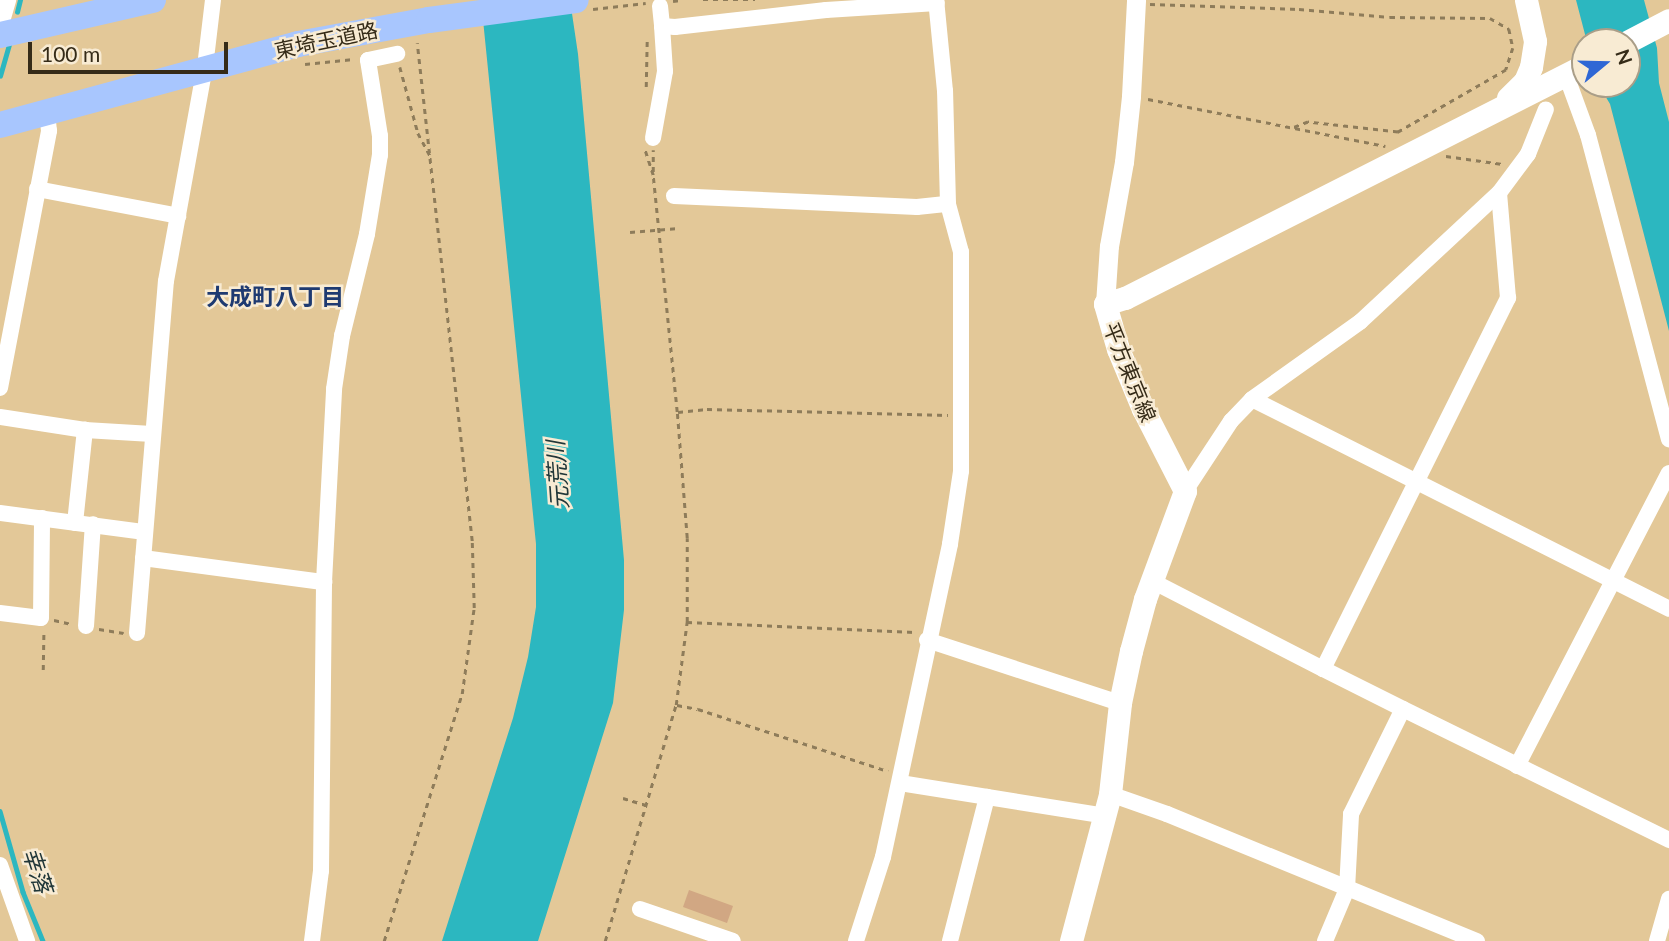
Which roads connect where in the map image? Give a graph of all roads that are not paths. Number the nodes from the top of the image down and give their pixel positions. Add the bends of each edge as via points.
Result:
1 (8, 0) edge
2 (153, 0) edge
3 (214, 0) edge
4 (576, 0) edge
5 (1526, 0) edge
6 (1136, 1) edge
7 (937, 2) edge
8 (651, 5) dead end
9 (1669, 20) edge
10 (655, 28) junction
11 (2, 34) edge
12 (1641, 35) edge
13 (397, 54) road end
14 (205, 67) junction
15 (1571, 72) edge
16 (1581, 98) edge
17 (1546, 109) dead end
18 (47, 111) junction
19 (1493, 112) junction
20 (0, 125) edge
21 (649, 142) road end
22 (37, 188) junction
23 (1499, 193) junction
24 (674, 197) dead end
25 (948, 204) junction
26 (178, 216) junction
27 (1105, 304) junction
28 (0, 388) edge
29 (1252, 399) junction
30 (0, 417) edge
31 (85, 430) junction
32 (152, 434) junction
33 (1669, 439) edge
34 (1669, 472) edge
35 (1415, 484) junction
36 (1185, 491) junction
37 (0, 513) edge
38 (42, 519) junction
39 (75, 523) junction
40 (93, 524) junction
41 (145, 532) junction
42 (143, 558) junction
43 (1612, 580) junction
44 (1152, 581) junction
45 (324, 582) junction
46 (1669, 609) edge
47 (0, 613) edge
48 (86, 626) dead end
49 (137, 633) dead end
50 (928, 636) junction
51 (1323, 669) junction
52 (1120, 703) junction
53 (1403, 709) junction
54 (1517, 766) junction
55 (900, 779) junction
56 (987, 797) junction
57 (1107, 805) junction
58 (1669, 840) edge
59 (0, 865) edge
60 (1347, 889) junction
61 (1669, 899) edge
62 (640, 909) dead end
63 (27, 941) edge
64 (312, 941) edge
65 (733, 941) edge
66 (856, 941) edge
67 (950, 941) edge
68 (1070, 941) edge
69 (1325, 941) edge
70 (1477, 941) edge
71 (1657, 941) edge

1 - 11 street
2 - 11 highway
3 - 14 street
4 - 14 highway, 東埼玉道路 via 422,28 298,44
5 - 19 main road via 1535,41 1531,67 1525,81
6 - 27 street via 1131,96
7 - 10 street
7 - 25 street
8 - 10 street
9 - 12 main road
10 - 21 street via 665,71
13 - 45 street via 368,60 380,155 336,376
14 - 18 highway, 東埼玉道路
14 - 26 street
15 - 19 main road, 平方東京線
16 - 33 street
17 - 23 street via 1528,154
18 - 20 highway, 東埼玉道路
18 - 22 street via 48,131
19 - 27 main road, 平方東京線 via 1125,299
22 - 26 street
22 - 28 street
23 - 29 street via 1360,322
23 - 35 street via 1508,298
24 - 25 street via 917,207
25 - 50 street via 961,251 961,471
26 - 32 street via 166,281
27 - 36 main road, 平方東京線 via 1143,409
29 - 35 street
29 - 36 street via 1231,421
30 - 31 street
31 - 32 street
31 - 39 street
32 - 41 street
34 - 43 street
35 - 43 street
35 - 51 street
36 - 44 main road
37 - 38 street
38 - 39 street
38 - 47 street via 41,618
39 - 40 street
40 - 41 street
40 - 48 street
41 - 42 street
42 - 45 street
42 - 49 street
43 - 46 street
43 - 54 street
44 - 51 street
44 - 52 main road
45 - 64 street via 321,871
50 - 52 street
50 - 55 street
51 - 53 street
52 - 57 main road
53 - 54 street
53 - 60 street via 1351,814
54 - 58 street
55 - 56 street
55 - 66 street via 883,857
56 - 57 street
56 - 67 street
57 - 60 street via 1167,814
57 - 68 main road
59 - 63 street
60 - 69 street
60 - 70 street
61 - 71 street
62 - 65 street

